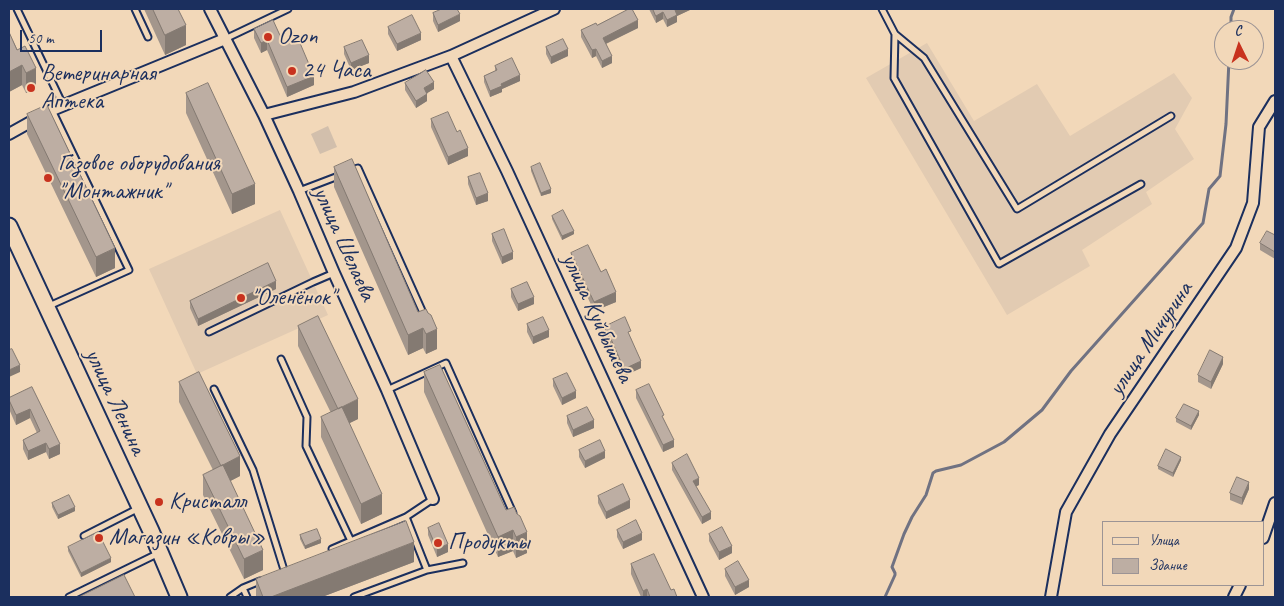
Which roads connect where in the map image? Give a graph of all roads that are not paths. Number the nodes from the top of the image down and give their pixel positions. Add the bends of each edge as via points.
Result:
1 (17, 9) edge
2 (135, 9) edge
3 (210, 9) edge
4 (288, 9) edge
5 (554, 9) edge
6 (882, 9) edge
7 (895, 34) junction
8 (148, 38) dead end
9 (226, 39) junction
10 (451, 56) junction
11 (1275, 101) edge
12 (64, 106) junction
13 (52, 110) junction
14 (264, 115) junction
15 (1171, 116) dead end
16 (9, 134) edge
17 (1141, 184) dead end
18 (299, 191) junction
19 (9, 226) edge
20 (334, 273) junction
21 (46, 308) junction
22 (428, 322) edge
23 (209, 332) dead end
24 (281, 359) dead end
25 (214, 389) dead end
26 (387, 390) junction
27 (433, 499) joint
28 (1275, 503) edge
29 (140, 507) junction
30 (513, 514) edge
31 (406, 517) junction
32 (1264, 535) edge
33 (84, 536) dead end
34 (351, 541) junction
35 (160, 552) junction
36 (326, 552) edge
37 (463, 563) dead end
38 (292, 567) edge
39 (284, 570) junction
40 (427, 570) junction
41 (276, 574) edge
42 (268, 577) edge
43 (243, 588) junction
44 (69, 597) edge
45 (180, 597) edge
46 (230, 597) edge
47 (247, 597) edge
48 (354, 597) edge
49 (703, 597) edge
50 (1051, 597) edge

1 - 12 lane
2 - 8 lane
3 - 9 street, улица Шелаева
4 - 9 lane
5 - 10 street
6 - 7 lane
7 - 15 lane via 924,58 1017,209
7 - 17 lane via 894,78 999,264
9 - 12 street
9 - 14 street, улица Шелаева
10 - 14 street via 354,92
10 - 49 street, улица Куйбышева via 507,170
11 - 50 street, улица Мичурина via 1259,127 1252,203 1236,248 1110,434 1066,512
12 - 13 street
13 - 16 street
13 - 21 lane via 130,270
14 - 18 street, улица Шелаева
18 - 20 street, улица Шелаева
18 - 22 lane via 358,168
19 - 21 main road, улица Ленина
20 - 23 lane
20 - 26 street, улица Шелаева
21 - 29 main road, улица Ленина
24 - 34 lane via 308,417 306,446
25 - 39 lane via 253,470
26 - 27 street, улица Шелаева
26 - 30 lane via 446,363
27 - 31 lane
28 - 32 street
29 - 33 lane
29 - 35 main road, улица Ленина
31 - 34 lane
31 - 40 lane
34 - 36 lane
35 - 44 lane
35 - 45 main road, улица Ленина
37 - 40 lane
38 - 39 lane
39 - 41 lane
40 - 48 lane
42 - 43 lane
43 - 46 lane
43 - 47 lane

